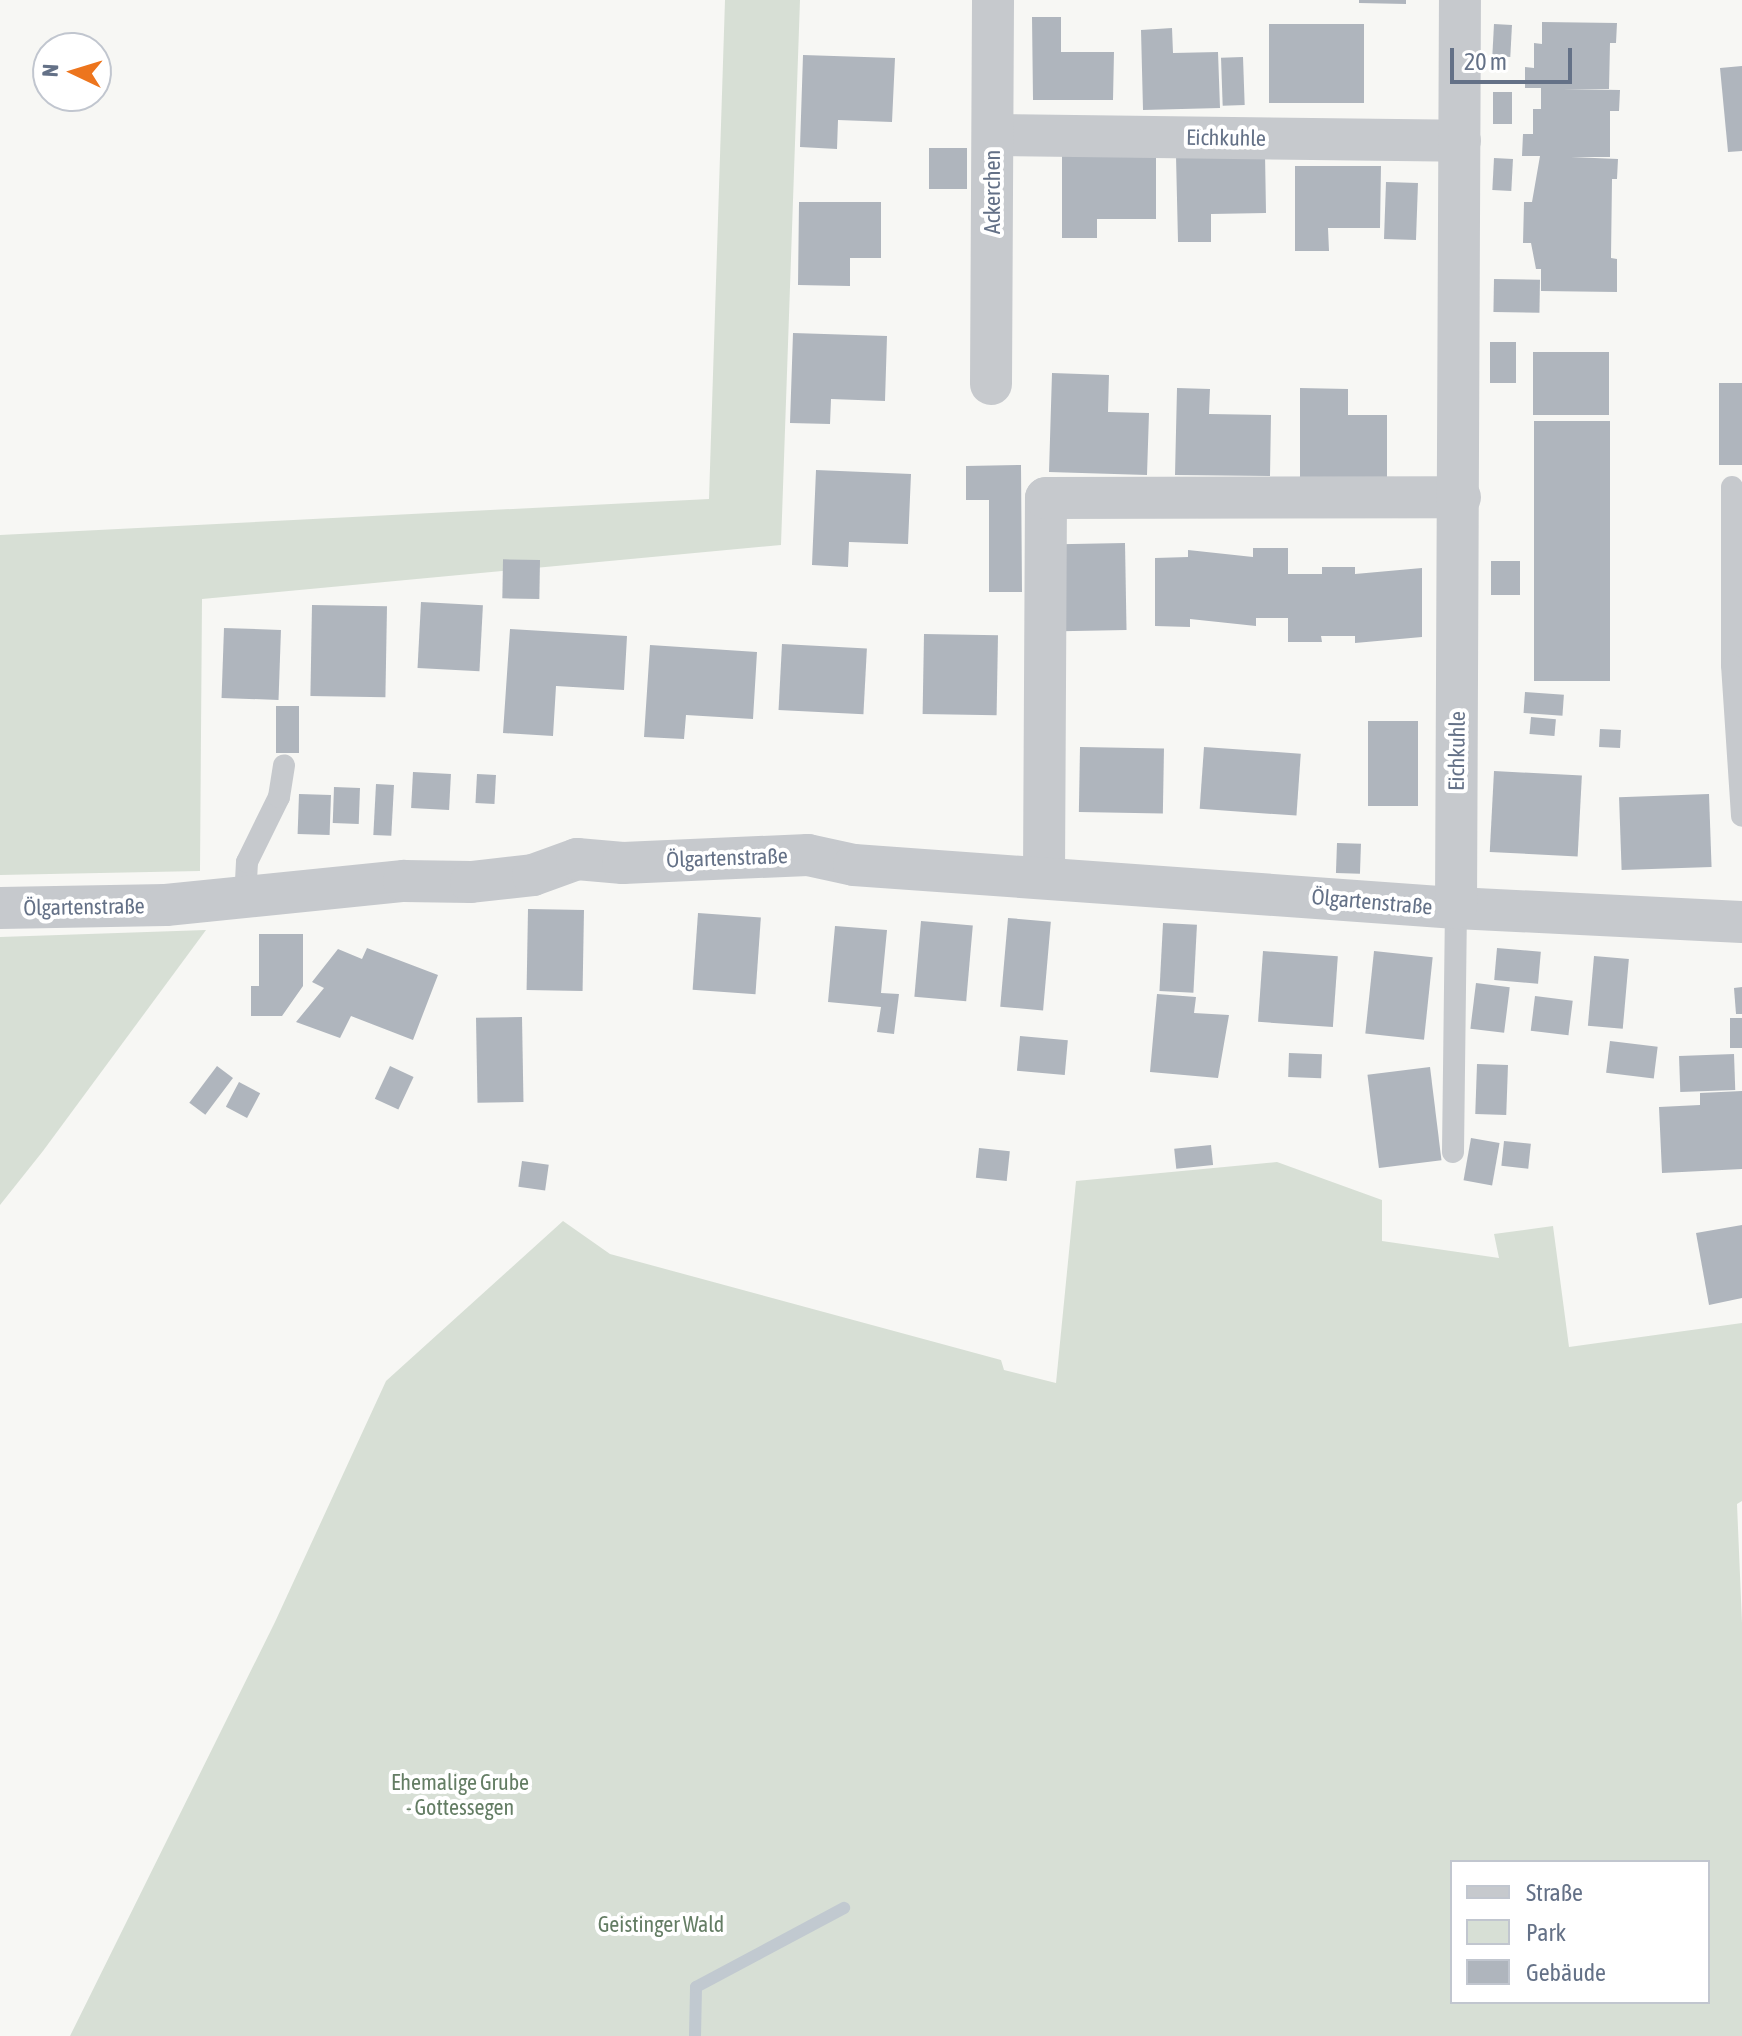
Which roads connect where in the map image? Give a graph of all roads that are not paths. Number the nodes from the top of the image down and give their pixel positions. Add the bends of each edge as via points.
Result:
1 (993, 0) edge
2 (1460, 0) edge
3 (993, 135) junction
4 (1460, 141) junction
5 (991, 384) dead end
6 (1732, 487) dead end
7 (1460, 497) junction
8 (284, 765) dead end
9 (1742, 816) edge
10 (1044, 876) junction
11 (245, 900) junction
12 (0, 908) edge
13 (1456, 908) junction
14 (1742, 922) edge
15 (1453, 1152) dead end

1 - 3 street, Ackerchen
2 - 4 street, Eichkuhle
3 - 4 street, Eichkuhle
3 - 5 street, Ackerchen
4 - 7 street, Eichkuhle
6 - 9 lane via 1732,665
7 - 10 street via 1046,498
7 - 13 street, Eichkuhle
8 - 11 lane via 279,797 247,862
10 - 11 street, Ölgartenstraße via 854,865 808,855 623,863 577,859 502,879 404,881
10 - 13 street, Ölgartenstraße
11 - 12 street, Ölgartenstraße
13 - 14 street, Ölgartenstraße
13 - 15 lane, Ölgartenstraße

